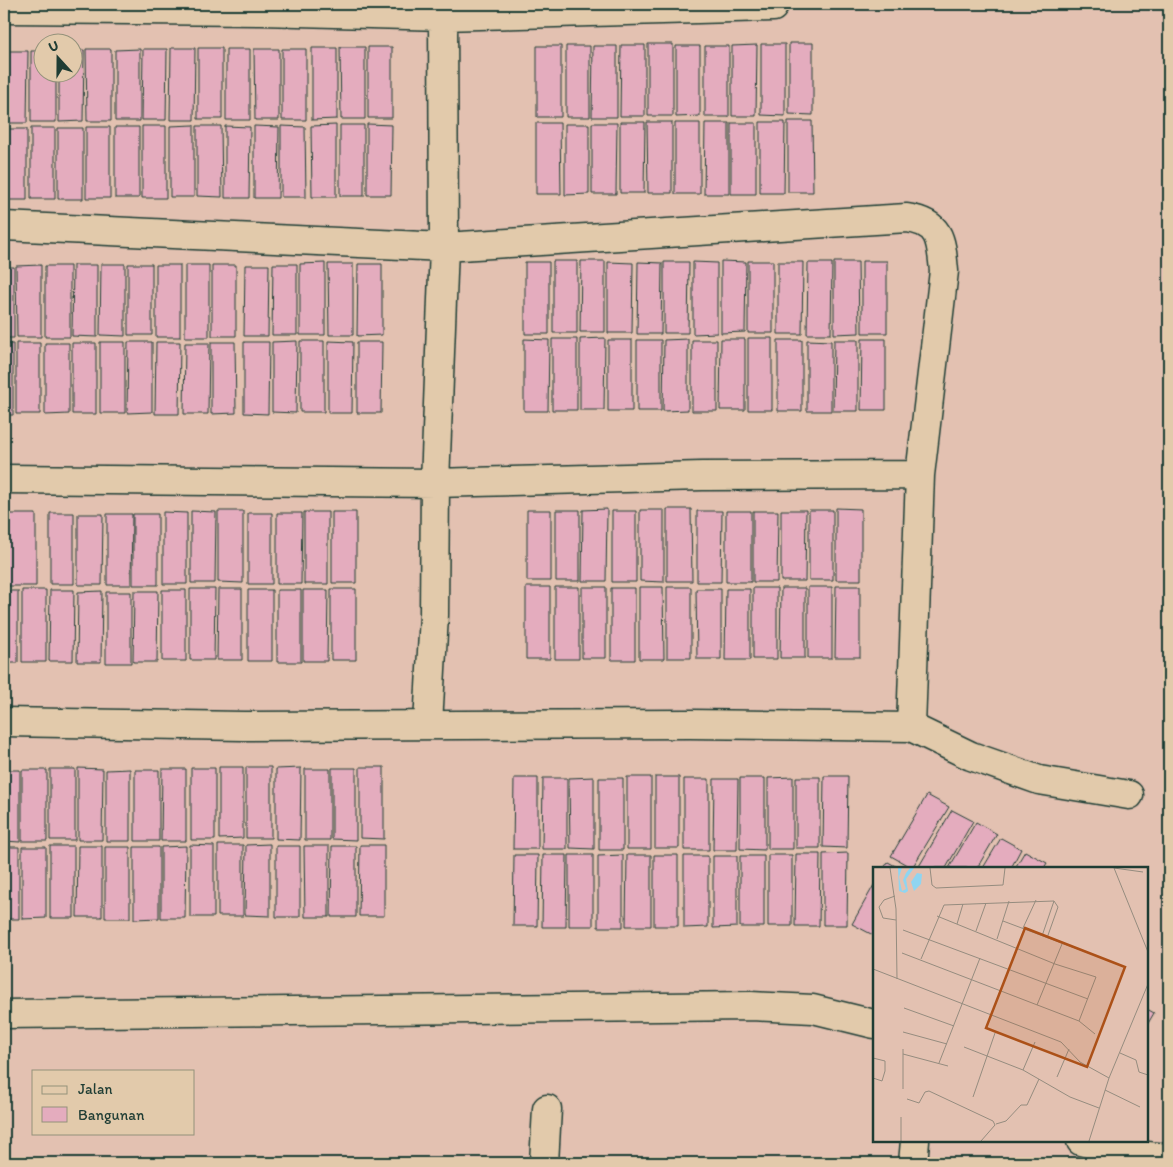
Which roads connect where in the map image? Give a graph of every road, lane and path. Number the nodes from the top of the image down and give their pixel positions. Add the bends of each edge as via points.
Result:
1 (206, 7) edge
2 (261, 7) edge
3 (772, 7) dead end
4 (4, 9) edge
5 (443, 16) junction
6 (4, 226) edge
7 (444, 247) junction
8 (920, 475) junction
9 (4, 479) edge
10 (435, 483) junction
11 (4, 722) edge
12 (428, 724) junction
13 (911, 726) junction
14 (1129, 795) dead end
15 (4, 1014) edge
16 (873, 1024) edge
17 (547, 1109) dead end
18 (915, 1142) edge
19 (1083, 1142) edge
20 (1169, 1158) edge
21 (544, 1163) edge
22 (913, 1163) edge

1 - 2 street
1 - 4 street
2 - 5 street
3 - 5 street
5 - 7 street
6 - 7 street
7 - 8 street via 906,218 927,223 942,243 944,270
7 - 10 street
8 - 10 street via 702,476
8 - 13 street
9 - 10 street
10 - 12 street via 434,616
11 - 12 street via 243,726
12 - 13 street
13 - 14 street via 971,756 1039,780
15 - 16 street via 751,1006 813,1009
17 - 21 street
18 - 22 street
19 - 20 street via 1125,1154

